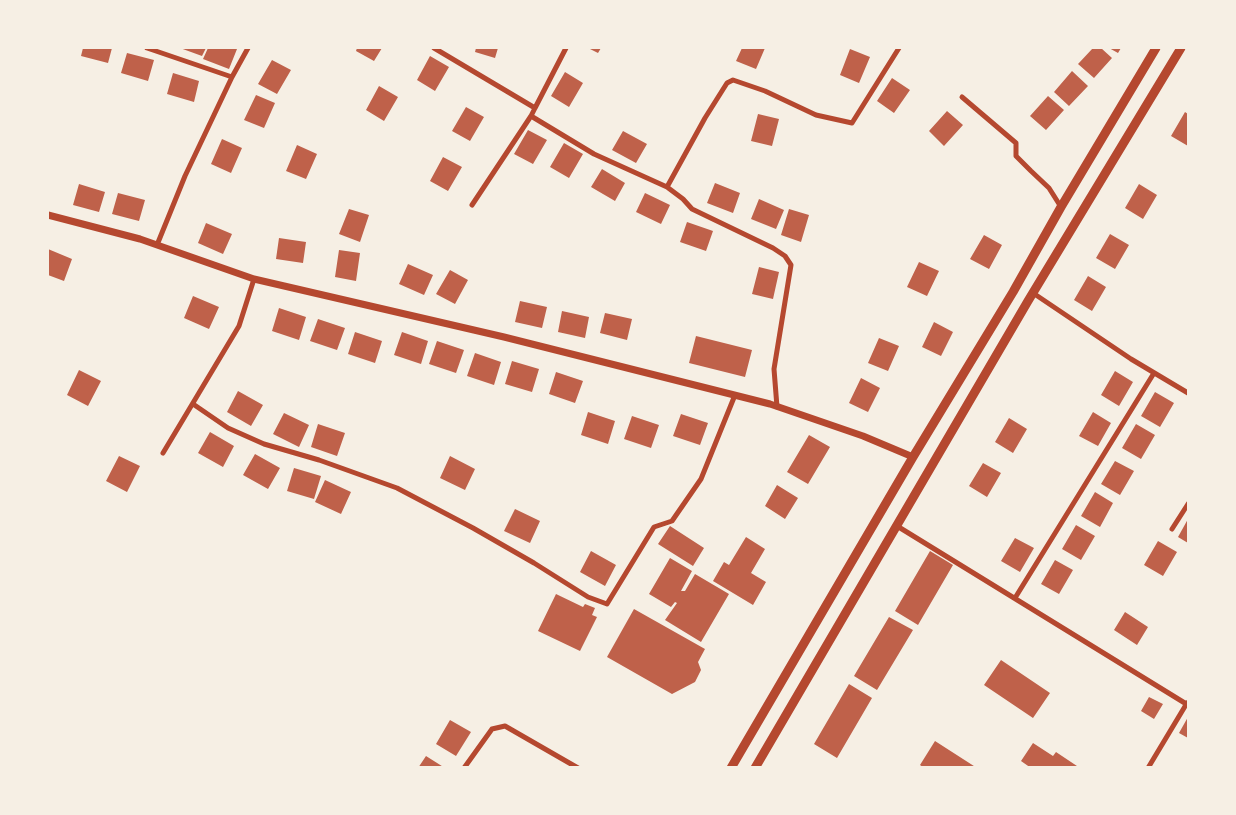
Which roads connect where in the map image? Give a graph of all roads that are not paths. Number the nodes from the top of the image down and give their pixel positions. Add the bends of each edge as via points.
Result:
1 (147, 48) edge
2 (248, 48) edge
3 (434, 48) edge
4 (566, 48) edge
5 (898, 48) edge
6 (1156, 48) edge
7 (1181, 48) edge
8 (232, 77) junction
9 (962, 97) dead end
10 (535, 108) junction
11 (531, 116) junction
12 (667, 187) junction
13 (472, 206) dead end
14 (1061, 207) junction
15 (48, 215) edge
16 (157, 245) junction
17 (254, 279) junction
18 (1033, 293) junction
19 (1154, 373) junction
20 (1188, 393) edge
21 (735, 395) junction
22 (193, 404) junction
23 (777, 407) junction
24 (163, 453) dead end
25 (913, 457) junction
26 (1188, 504) edge
27 (896, 526) junction
28 (1172, 529) dead end
29 (1015, 598) junction
30 (1188, 704) edge
31 (464, 768) edge
32 (578, 768) edge
33 (731, 768) edge
34 (755, 768) edge
35 (1148, 768) edge

1 - 8 street
2 - 8 street
3 - 10 street
4 - 10 street
5 - 12 street via 852,122 816,115 733,80 726,83
6 - 14 highway
7 - 18 highway
8 - 16 street via 185,176
9 - 14 street via 1016,143 1016,156 1050,188
10 - 11 street
11 - 12 street via 594,154
11 - 13 street
12 - 23 street via 692,208 774,248 785,256 791,266 774,369
14 - 25 highway
15 - 16 street
16 - 17 street
17 - 21 street
17 - 22 street via 239,326
18 - 19 street
18 - 27 highway
19 - 20 street
19 - 29 street
21 - 22 street via 700,479 672,521 654,527 607,604 588,597 473,528 397,488 264,444 228,428
21 - 23 street
22 - 24 street
23 - 25 street
25 - 33 highway
26 - 28 street
27 - 29 street
27 - 34 highway
29 - 30 street
30 - 35 street
31 - 32 street via 492,729 505,726

